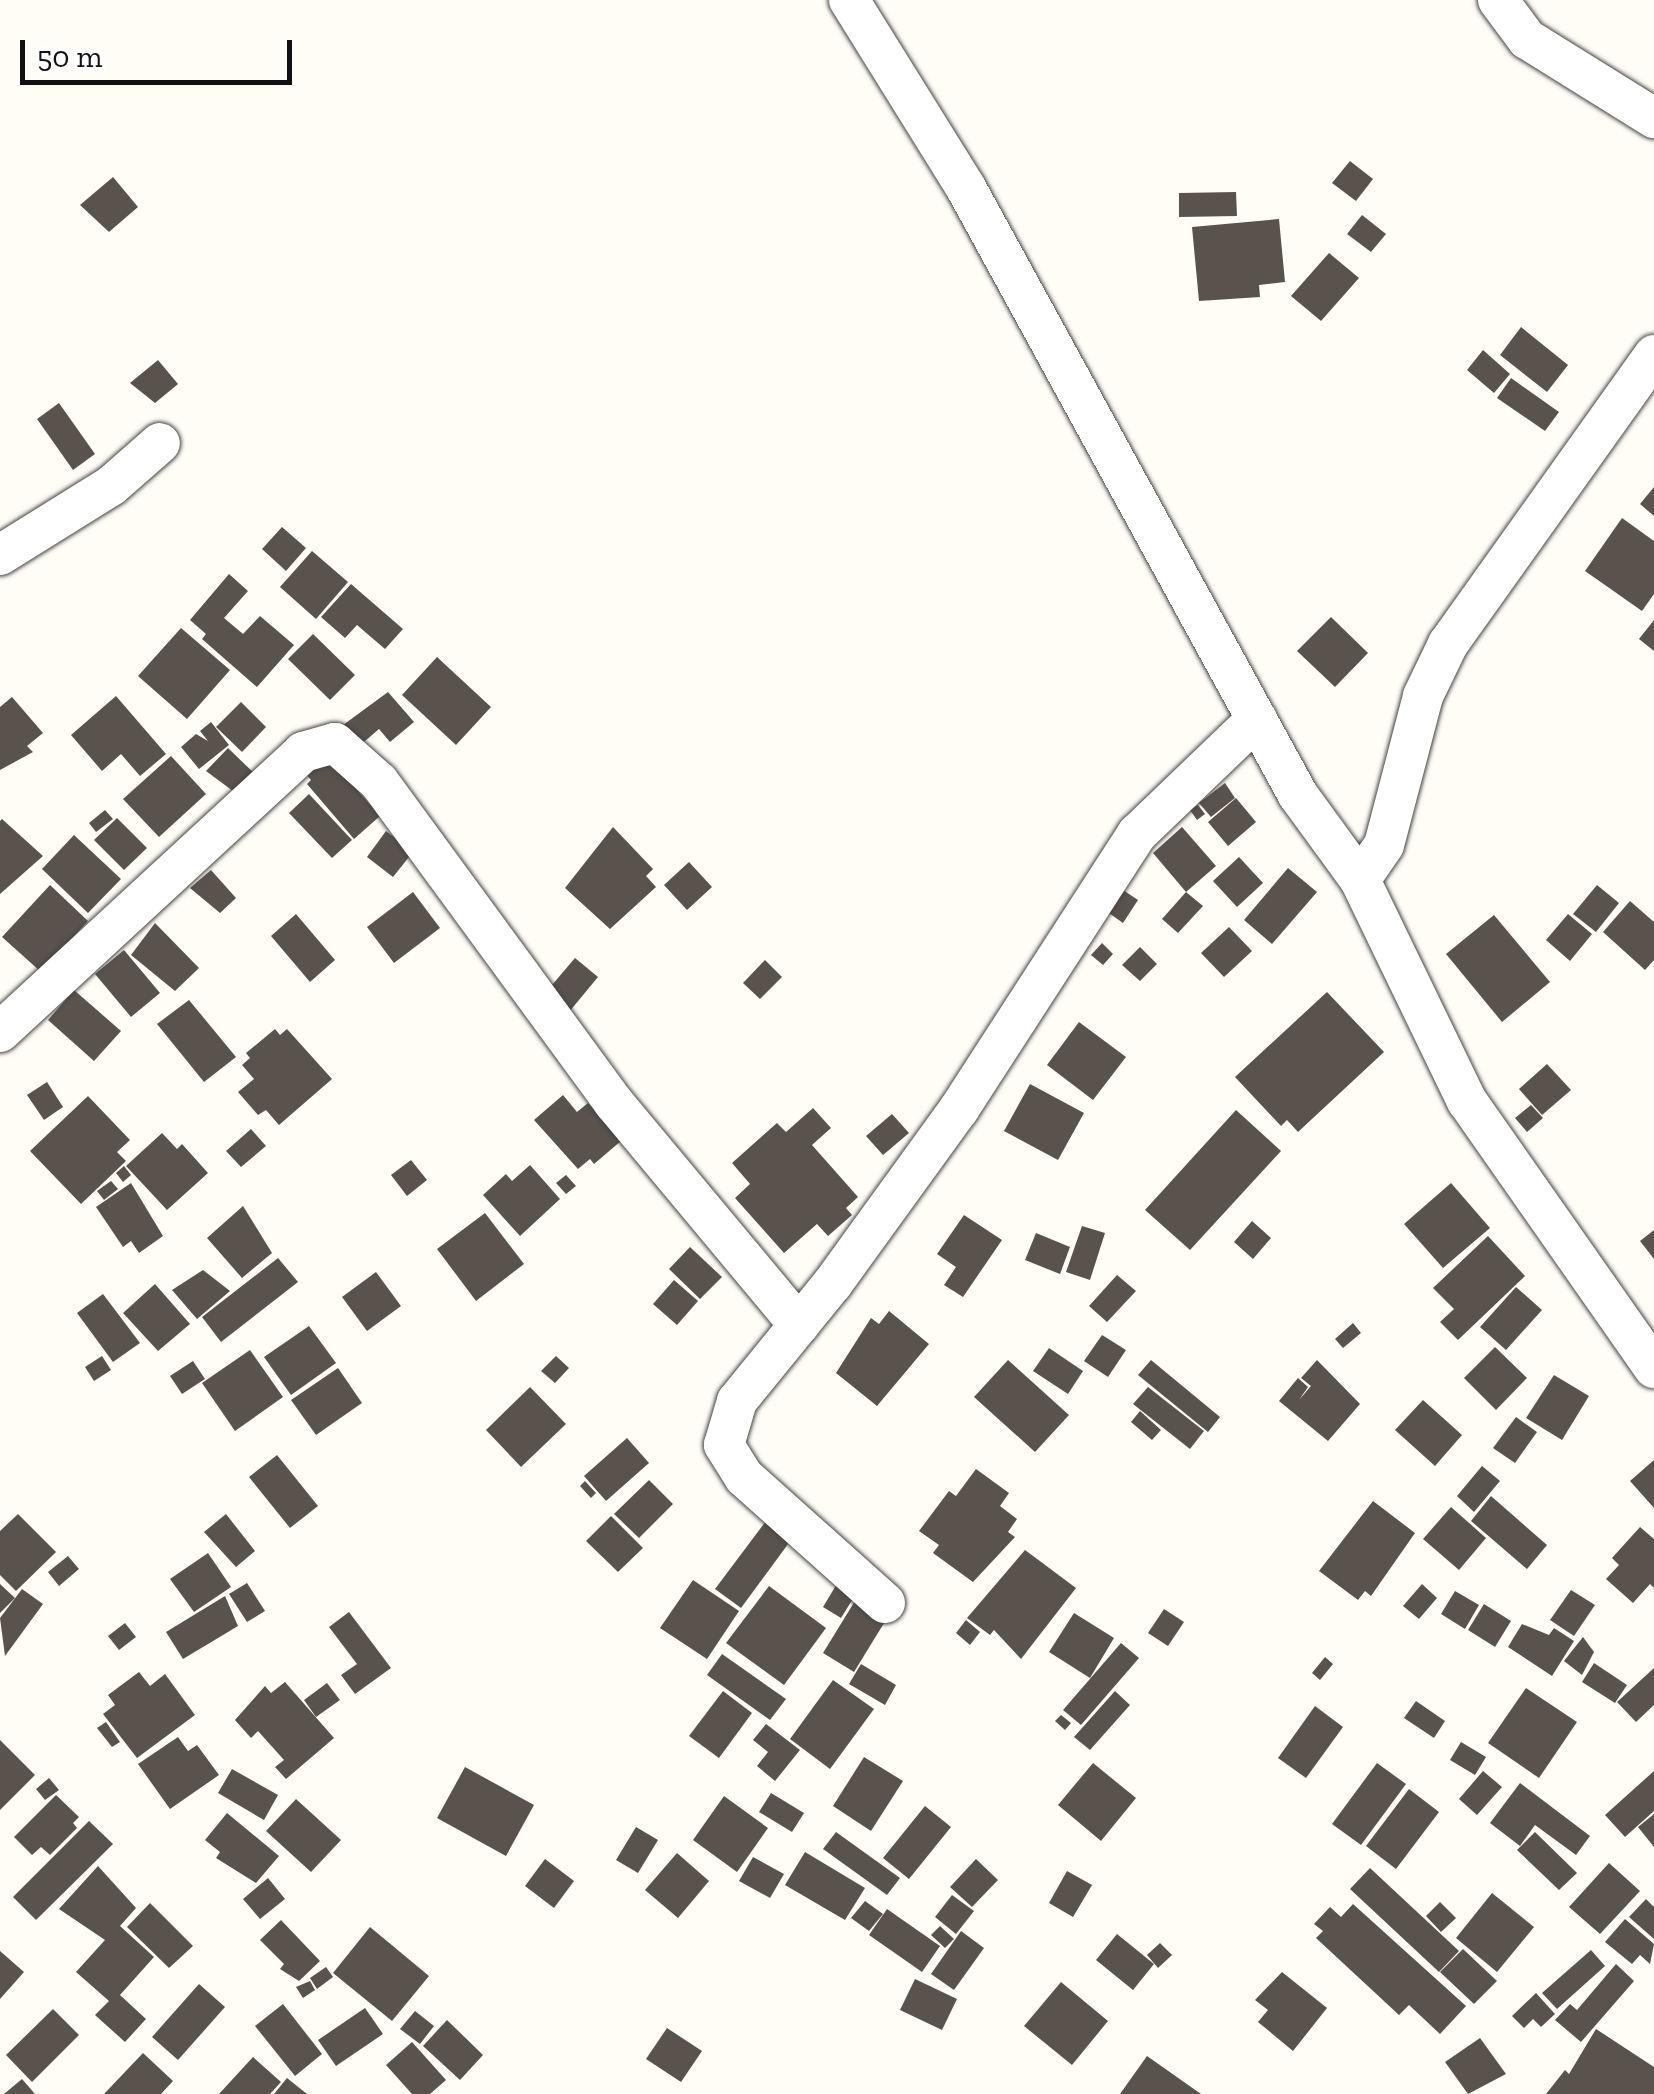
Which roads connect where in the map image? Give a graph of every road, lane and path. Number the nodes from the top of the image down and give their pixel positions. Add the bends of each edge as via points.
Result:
1 (849, 0) edge
2 (1498, 0) edge
3 (1654, 118) edge
4 (1654, 354) edge
5 (160, 442) dead end
6 (0, 555) edge
7 (1257, 720) junction
8 (1360, 880) junction
9 (0, 1032) edge
10 (1642, 1320) edge
11 (799, 1325) junction
12 (1654, 1368) edge
13 (886, 1603) dead end

1 - 7 street via 966,188
2 - 3 street via 1526,39
4 - 8 street via 1448,644 1423,696 1384,845
5 - 6 street via 111,486
7 - 8 street via 1298,795
7 - 11 street via 1137,834 959,1109
8 - 10 street via 1468,1101
9 - 11 street via 304,752 335,743 380,782 614,1103
10 - 12 street
11 - 13 street via 737,1401 724,1445 744,1477

